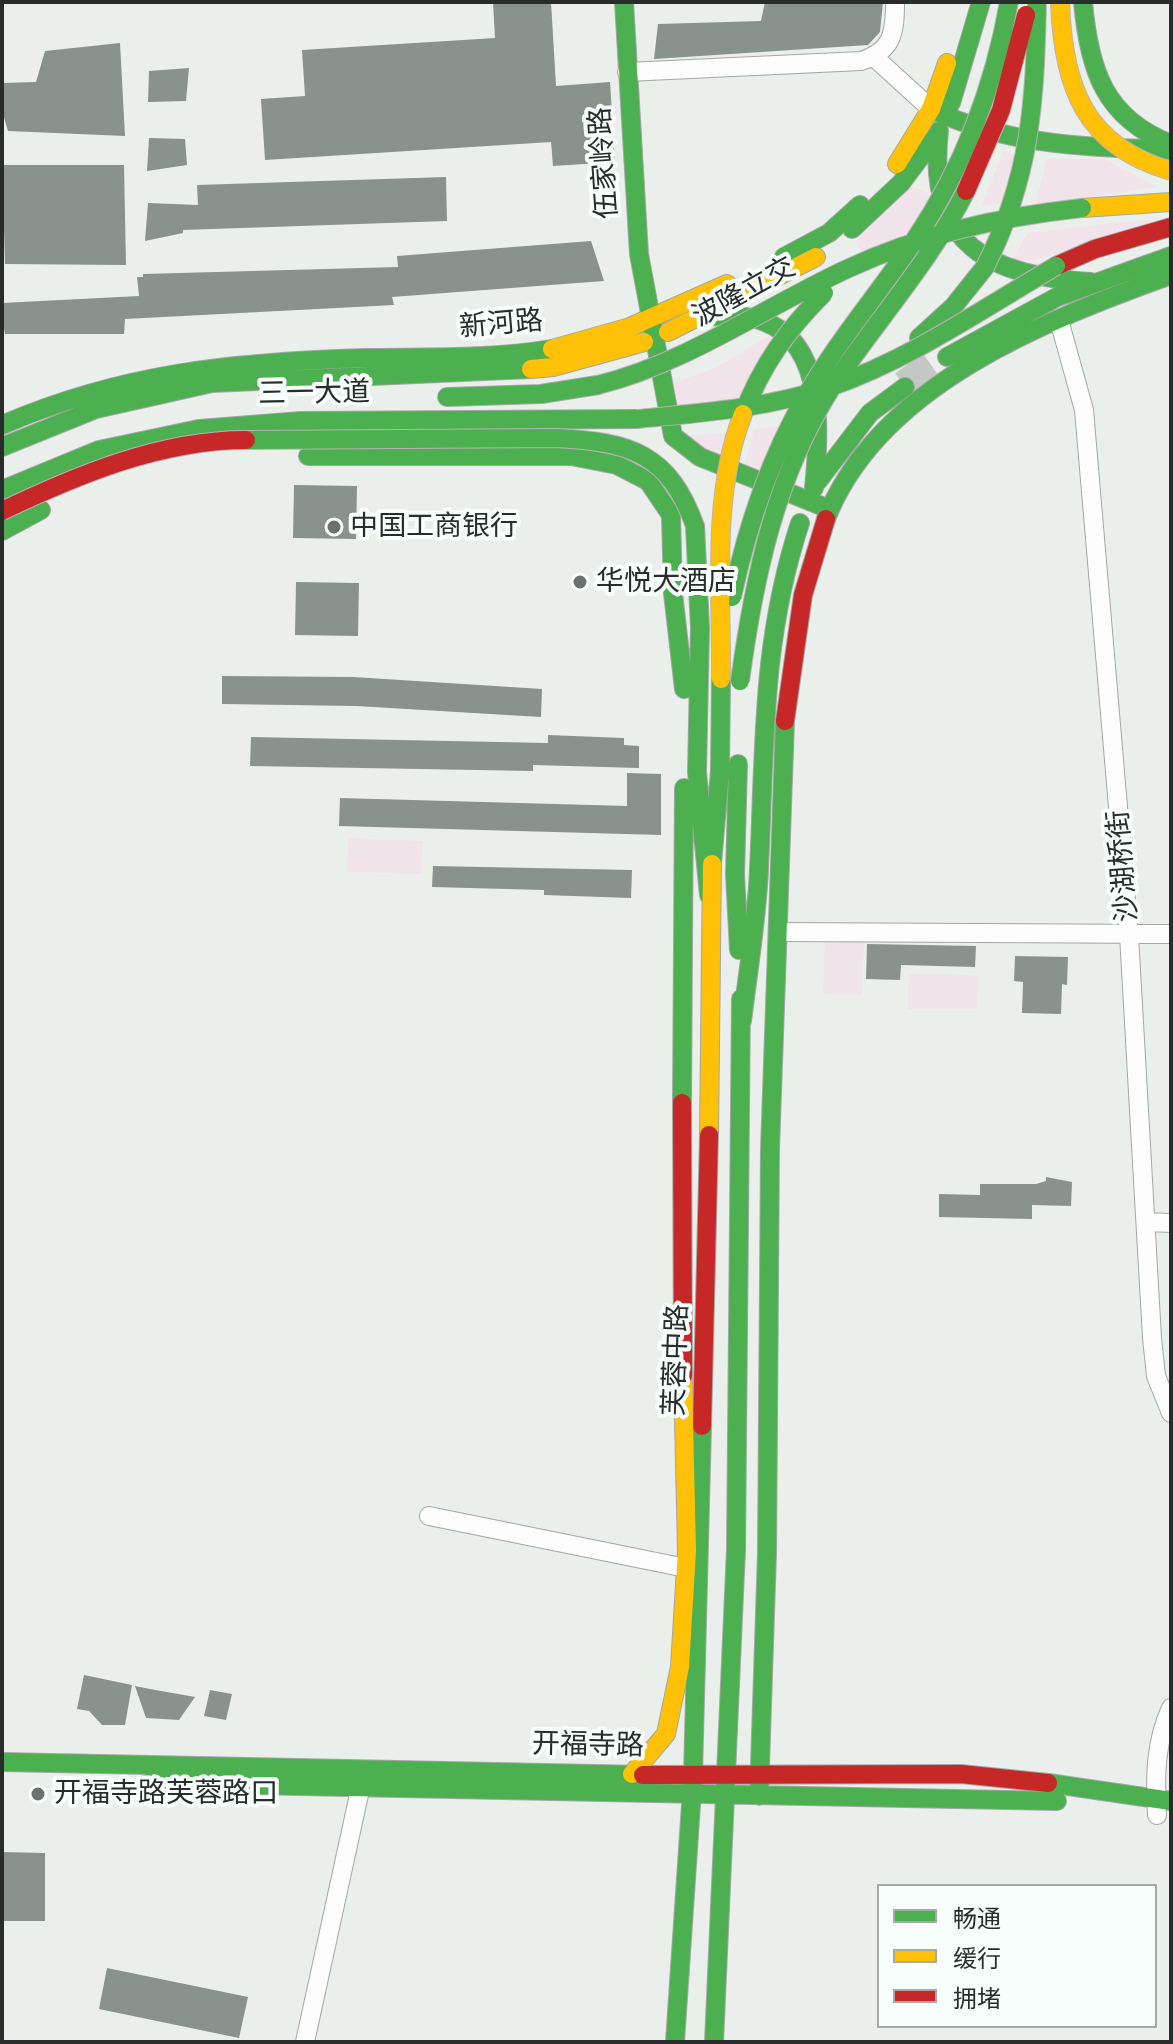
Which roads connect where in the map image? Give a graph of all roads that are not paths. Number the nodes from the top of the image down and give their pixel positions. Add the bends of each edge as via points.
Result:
1 (624, 2) edge
2 (895, 2) edge
3 (964, 2) edge
4 (981, 2) edge
5 (1009, 2) edge
6 (1028, 2) edge
7 (1037, 2) edge
8 (1060, 2) edge
9 (1083, 2) edge
10 (874, 57) junction
11 (627, 72) junction
12 (951, 103) dead end
13 (931, 109) junction
14 (1171, 147) edge
15 (1171, 171) edge
16 (1171, 202) edge
17 (1171, 227) edge
18 (852, 229) dead end
19 (887, 250) junction
20 (1171, 256) edge
21 (816, 257) dead end
22 (1171, 275) edge
23 (1091, 282) junction
24 (698, 317) junction
25 (650, 319) junction
26 (1059, 320) junction
27 (668, 332) dead end
28 (644, 342) dead end
29 (947, 357) tunnel mouth
30 (894, 358) junction
31 (905, 387) tunnel mouth
32 (214, 396) junction
33 (322, 397) dead end
34 (427, 397) dead end
35 (6, 421) edge
36 (164, 432) junction
37 (85, 433) junction
38 (20, 440) junction
39 (230, 440) junction
40 (679, 444) junction
41 (2, 447) edge
42 (89, 452) junction
43 (16, 462) dead end
44 (648, 481) junction
45 (2, 490) edge
46 (40, 492) junction
47 (829, 509) junction
48 (2, 511) edge
49 (800, 523) dead end
50 (2, 531) edge
51 (684, 667) junction
52 (721, 679) junction
53 (697, 772) junction
54 (709, 895) junction
55 (779, 932) junction
56 (1171, 934) edge
57 (1129, 935) junction
58 (742, 1021) junction
59 (1147, 1222) junction
60 (1171, 1223) edge
61 (1171, 1413) edge
62 (429, 1516) dead end
63 (686, 1568) junction
64 (1171, 1708) edge
65 (2, 1762) edge
66 (760, 1773) junction
67 (632, 1774) junction
68 (693, 1775) junction
69 (2, 1777) edge
70 (728, 1777) junction
71 (360, 1790) junction
72 (690, 1795) junction
73 (727, 1796) junction
74 (759, 1796) junction
75 (1164, 1808) edge
76 (305, 2042) edge
77 (675, 2042) edge
78 (714, 2042) edge

1 - 11 main road, 伍家岭路
2 - 10 street via 890,44
3 - 13 main road, 新河路
4 - 12 main road
5 - 52 main road, bridge via 998,59 957,167 929,218 819,373 770,467 741,551
6 - 58 main road, bridge via 1003,109 964,194 819,409 796,456 759,563 740,681 735,874
7 - 30 main road, bridge via 1032,133 1018,201 985,267 953,307
8 - 15 main road, bridge via 1066,73 1082,109 1126,154
9 - 14 main road via 1090,61 1106,95 1145,132
10 - 11 street
10 - 13 street
11 - 25 main road, 伍家岭路 via 634,203
13 - 14 main road via 963,125 1021,140
13 - 25 main road, 新河路 via 897,164 829,233
16 - 19 main road, 波隆立交, bridge via 1082,208 954,227
17 - 30 main road, bridge via 1056,266
18 - 23 main road via 901,183 939,131 936,182 969,244 1003,269
19 - 34 main road, 波隆立交, bridge via 695,352 638,376 541,394
19 - 52 main road, bridge via 823,293 786,331 736,424 724,498
20 - 23 main road
21 - 24 main road
22 - 26 main road
23 - 29 main road
24 - 27 main road
24 - 31 main road via 730,314 768,324 804,358 819,420 814,488 870,413
25 - 35 main road, 新河路 via 567,346 511,354 182,368 87,390
25 - 40 main road, 伍家岭路 via 670,424
26 - 47 main road via 919,400 869,448
26 - 57 street, 沙湖桥街 via 1084,410
28 - 32 main road via 553,367 419,374
30 - 36 main road, 三一大道, bridge via 852,378 775,401 637,419 321,419
32 - 33 main road, 三一大道
32 - 37 main road, 三一大道
32 - 38 main road via 131,399
36 - 39 main road, bridge
36 - 42 main road, 三一大道
37 - 38 main road
37 - 43 main road, 三一大道
38 - 41 main road
39 - 46 main road, bridge via 137,457
39 - 53 main road, bridge via 597,439 646,454 681,488 695,526 700,628
40 - 44 main road
40 - 47 main road
42 - 45 main road, 三一大道
42 - 46 main road
44 - 50 main road via 617,465 571,456 215,458 112,482
44 - 51 main road via 671,515 673,593
46 - 48 main road, bridge
47 - 55 main road via 792,638 783,750
49 - 58 main road via 781,586 766,675 759,873
51 - 53 main road
51 - 63 main road via 681,1304
52 - 54 main road, 芙蓉中路 via 720,771
53 - 54 main road
54 - 68 main road, 芙蓉中路 via 711,1074
55 - 57 street
55 - 66 main road via 770,1150 769,1539
56 - 57 street
57 - 59 street, 沙湖桥街
58 - 70 main road
59 - 60 street
59 - 61 street, 沙湖桥街 via 1156,1376
62 - 63 street
63 - 67 main road via 680,1667 666,1734
64 - 75 street via 1161,1729
65 - 67 main road, 开福寺路
66 - 70 main road, 开福寺路
66 - 74 main road
66 - 75 main road, 开福寺路 via 961,1774 1089,1787
67 - 68 main road, 开福寺路
68 - 70 main road, 开福寺路
68 - 72 main road, 芙蓉中路
69 - 71 main road, 开福寺路
70 - 73 main road
71 - 72 main road, 开福寺路
71 - 76 street
72 - 73 main road, 开福寺路
72 - 77 main road, 芙蓉中路
73 - 74 main road, 开福寺路
73 - 78 main road
74 - 75 main road, 开福寺路 via 1027,1797

